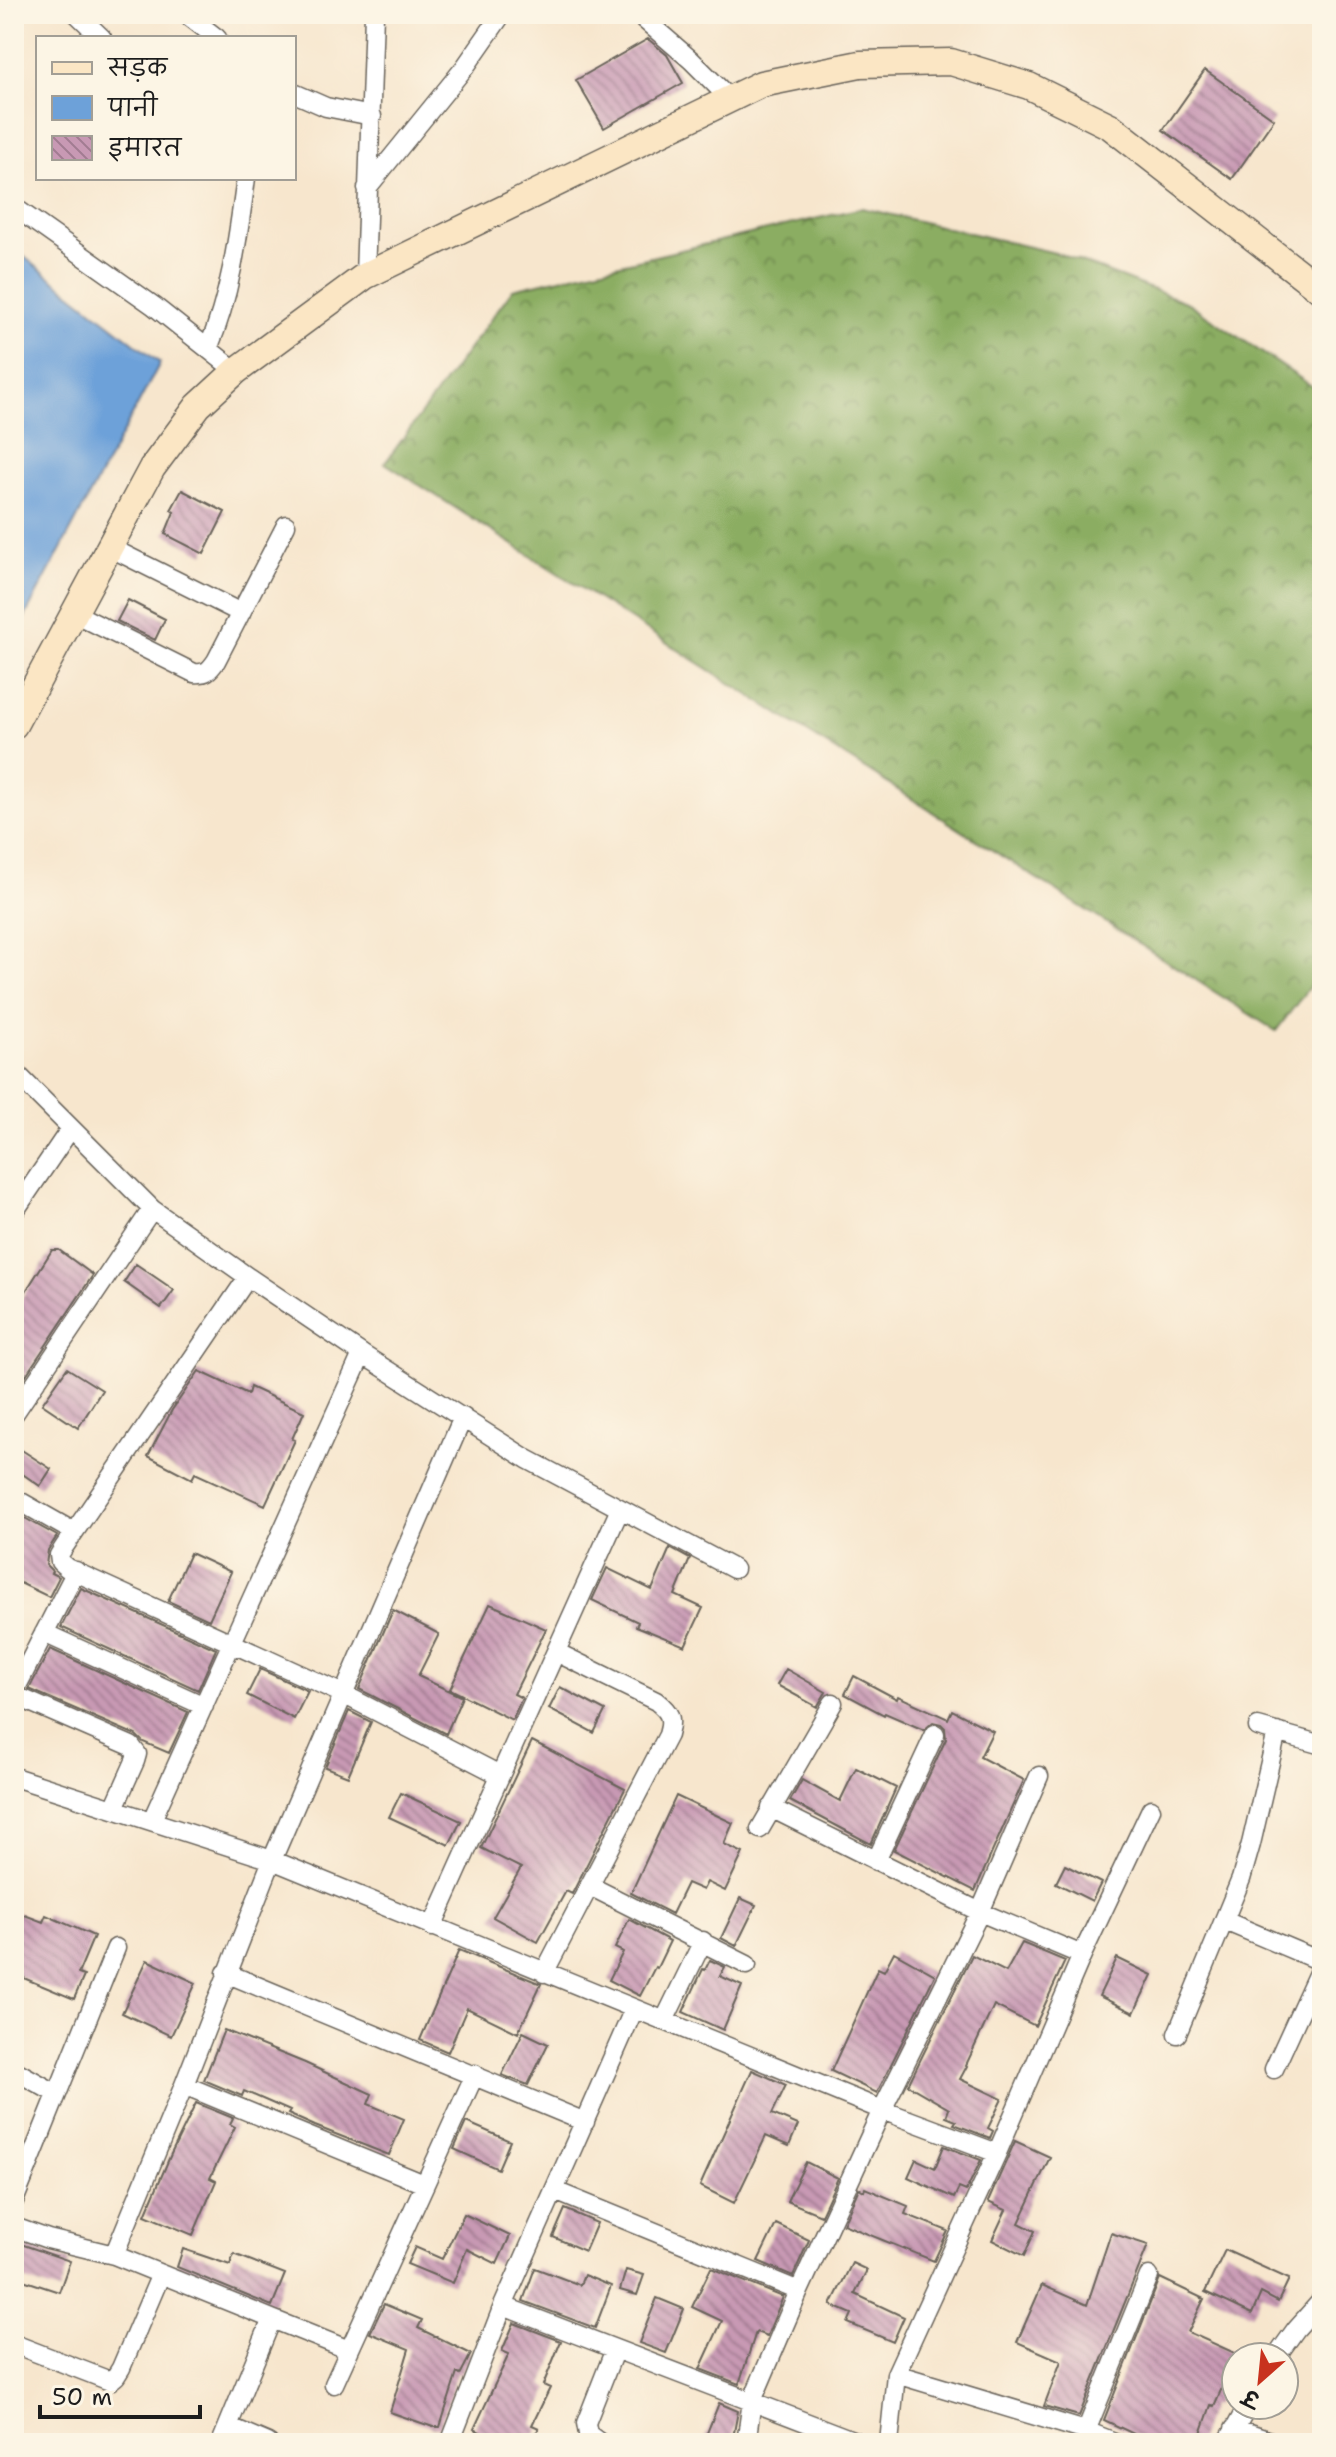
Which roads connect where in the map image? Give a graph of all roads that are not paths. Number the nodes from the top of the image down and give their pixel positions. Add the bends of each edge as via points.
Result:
1 (77, 14) edge
2 (186, 14) edge
3 (374, 14) edge
4 (502, 14) edge
5 (638, 14) edge
6 (100, 36) edge
7 (214, 36) edge
8 (296, 94) edge
9 (730, 99) junction
10 (372, 116) junction
11 (246, 180) edge
12 (367, 188) junction
13 (14, 207) edge
14 (365, 276) junction
15 (1322, 291) edge
16 (208, 349) junction
17 (236, 371) junction
18 (286, 525) dead end
19 (109, 547) junction
20 (74, 613) junction
21 (241, 613) junction
22 (14, 725) edge
23 (14, 1071) edge
24 (71, 1128) junction
25 (152, 1209) junction
26 (14, 1212) edge
27 (248, 1277) junction
28 (362, 1354) junction
29 (14, 1414) edge
30 (463, 1417) junction
31 (14, 1498) edge
32 (620, 1509) junction
33 (74, 1532) junction
34 (734, 1569) dead end
35 (76, 1571) junction
36 (44, 1633) junction
37 (233, 1643) junction
38 (556, 1652) junction
39 (14, 1694) edge
40 (343, 1694) junction
41 (833, 1703) dead end
42 (204, 1706) junction
43 (1258, 1727) dead end
44 (1277, 1732) junction
45 (935, 1734) dead end
46 (1322, 1745) edge
47 (500, 1775) junction
48 (1039, 1776) dead end
49 (14, 1777) edge
50 (114, 1808) junction
51 (771, 1808) junction
52 (1151, 1809) dead end
53 (152, 1820) junction
54 (760, 1829) dead end
55 (272, 1860) junction
56 (876, 1861) junction
57 (590, 1886) junction
58 (980, 1912) junction
59 (1225, 1921) junction
60 (432, 1927) junction
61 (703, 1941) junction
62 (116, 1948) dead end
63 (1082, 1955) junction
64 (1322, 1963) edge
65 (747, 1965) dead end
66 (226, 1973) junction
67 (544, 1973) junction
68 (634, 2009) junction
69 (664, 2021) junction
70 (1177, 2034) dead end
71 (1274, 2069) dead end
72 (14, 2070) edge
73 (475, 2074) junction
74 (184, 2085) junction
75 (57, 2094) junction
76 (882, 2110) junction
77 (585, 2122) junction
78 (997, 2153) junction
79 (424, 2184) junction
80 (555, 2191) junction
81 (14, 2201) edge
82 (14, 2227) edge
83 (114, 2255) junction
84 (161, 2274) junction
85 (1149, 2276) dead end
86 (799, 2291) junction
87 (1322, 2300) edge
88 (503, 2306) junction
89 (272, 2319) junction
90 (1287, 2341) edge
91 (14, 2344) edge
92 (615, 2349) junction
93 (349, 2350) junction
94 (896, 2374) junction
95 (334, 2384) dead end
96 (752, 2401) junction
97 (1086, 2431) junction
98 (224, 2434) edge
99 (1230, 2436) edge
100 (268, 2443) edge
101 (450, 2443) edge
102 (600, 2443) edge
103 (746, 2443) edge
104 (860, 2443) edge
105 (889, 2443) edge
106 (1117, 2443) edge
107 (1276, 2443) edge

1 - 6 street
2 - 7 street
3 - 10 street
4 - 12 street
5 - 9 street
8 - 10 street via 326,107
9 - 14 main road
9 - 15 main road via 761,84 860,64 951,62 1029,86 1110,126
10 - 12 street
11 - 16 street via 227,295
12 - 14 street
13 - 16 street
14 - 17 main road
16 - 17 street
17 - 19 main road via 198,406 152,468
18 - 21 street
19 - 20 main road
19 - 21 street
20 - 21 street via 204,674
20 - 22 main road
23 - 24 street
24 - 25 street
24 - 26 street
25 - 27 street
25 - 29 street
27 - 28 street
27 - 33 street
28 - 30 street
28 - 37 street
30 - 32 street
30 - 40 street
31 - 33 street
32 - 34 street
32 - 38 street
33 - 35 street via 59,1555 60,1562
35 - 36 street
35 - 37 street
36 - 39 street
36 - 42 street
37 - 40 street
37 - 42 street
38 - 47 street
38 - 57 street via 656,1701 672,1720
39 - 50 street via 131,1746 137,1754
40 - 47 street
40 - 55 street
41 - 51 street
42 - 53 street
43 - 44 street
44 - 46 street
44 - 59 street via 1251,1844
45 - 56 street
47 - 60 street
48 - 58 street
49 - 50 street
50 - 53 street
51 - 54 street
51 - 56 street
52 - 63 street
53 - 55 street
55 - 60 street
55 - 66 street
56 - 58 street
57 - 61 street
57 - 67 street
58 - 63 street
58 - 76 street
59 - 64 street
59 - 70 street
60 - 67 street
61 - 65 street
61 - 69 street
62 - 75 street
63 - 78 street
64 - 71 street
66 - 73 street
66 - 74 street
67 - 68 street
68 - 69 street
68 - 77 street
69 - 76 street
72 - 75 street
73 - 77 street
73 - 79 street
74 - 79 street
74 - 83 street
75 - 81 street
76 - 78 street
76 - 86 street
77 - 80 street
78 - 94 street
79 - 93 street
80 - 86 street
80 - 88 street
82 - 83 street
83 - 84 street
84 - 89 street
84 - 91 street via 121,2368 110,2381
85 - 97 street
86 - 96 street
87 - 90 street
88 - 92 street
88 - 101 street
89 - 93 street
89 - 98 street
92 - 96 street
92 - 102 street via 586,2423 588,2434
93 - 95 street
94 - 97 street
94 - 105 street
96 - 103 street
96 - 104 street
97 - 106 street
98 - 100 street
99 - 107 street

